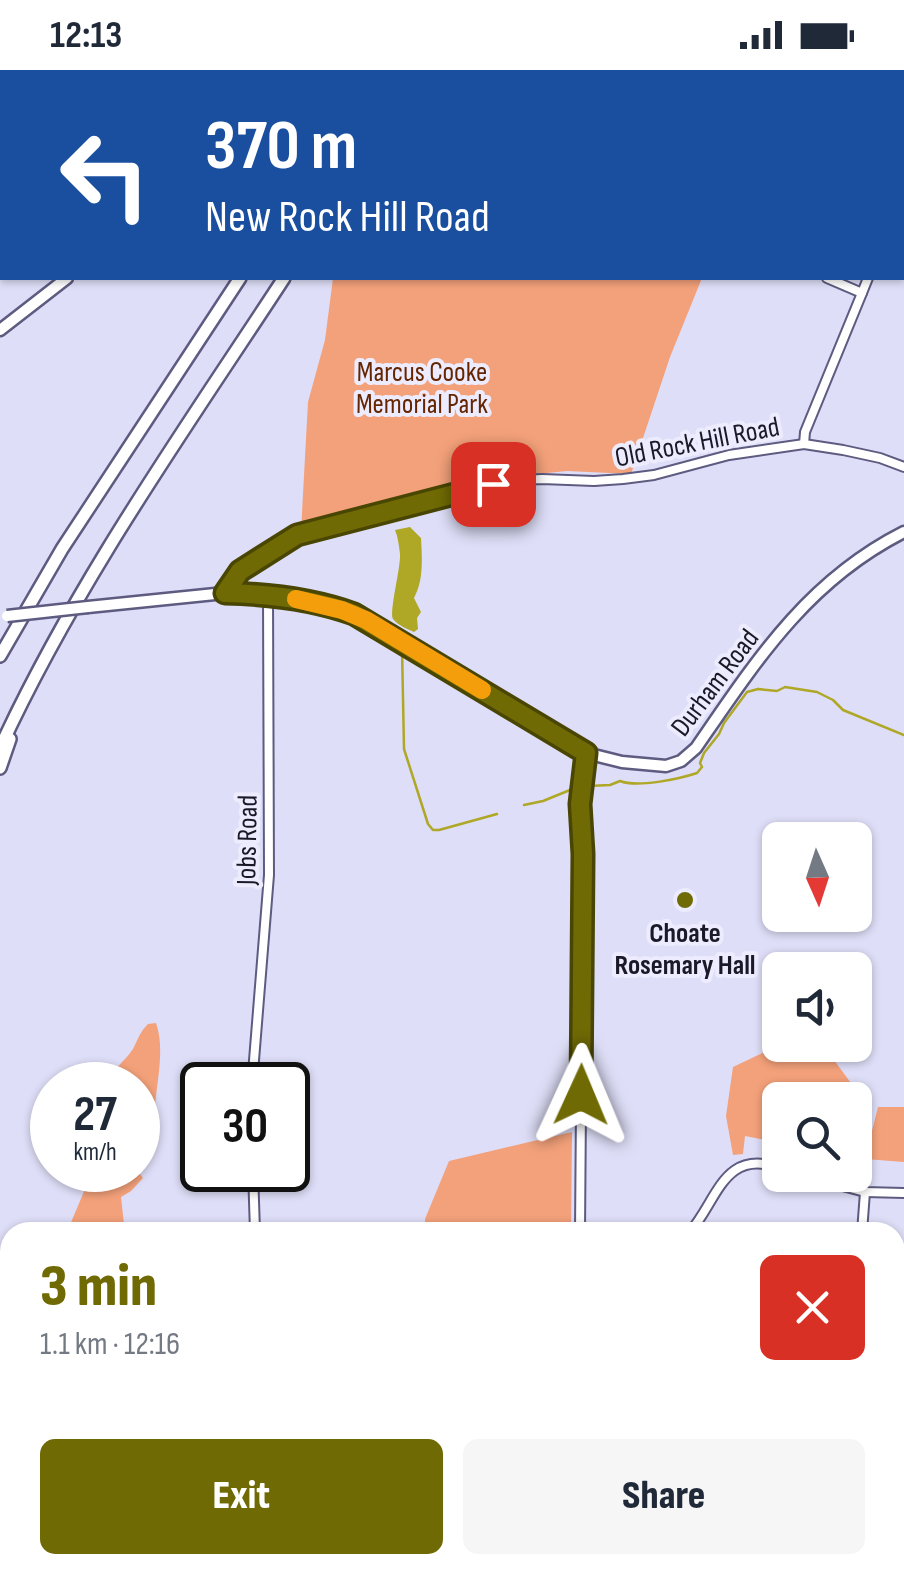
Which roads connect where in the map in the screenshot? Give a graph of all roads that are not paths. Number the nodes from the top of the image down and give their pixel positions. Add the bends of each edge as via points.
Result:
1 (64, 280) edge
2 (239, 280) edge
3 (283, 280) edge
4 (833, 280) edge
5 (867, 280) edge
6 (862, 293) junction
7 (0, 330) edge
8 (804, 444) junction
9 (904, 467) edge
10 (904, 532) edge
11 (225, 593) junction
12 (268, 595) junction
13 (3, 616) edge
14 (0, 656) edge
15 (12, 722) junction
16 (0, 748) edge
17 (586, 753) junction
18 (0, 768) edge
19 (254, 1062) edge
20 (762, 1163) edge
21 (253, 1192) edge
22 (864, 1192) joint
23 (904, 1193) edge
24 (254, 1222) edge
25 (580, 1222) edge
26 (696, 1222) edge
27 (862, 1222) edge

1 - 7 main road
2 - 14 highway via 62,549
3 - 15 highway via 84,586
4 - 6 street
5 - 6 street
6 - 8 street
8 - 9 street, Old Rock Hill Road
8 - 11 street, Old Rock Hill Road via 623,479 502,481 297,535 240,571
10 - 17 main road, Durham Road via 828,581 799,610 681,761 647,765
11 - 12 main road
11 - 13 main road, bridge
12 - 17 main road via 366,620
12 - 19 street, Jobs Road via 270,875
15 - 16 highway
15 - 18 highway
17 - 25 street via 580,804
20 - 26 street via 739,1166 720,1183
21 - 24 street
22 - 23 street
22 - 27 street

